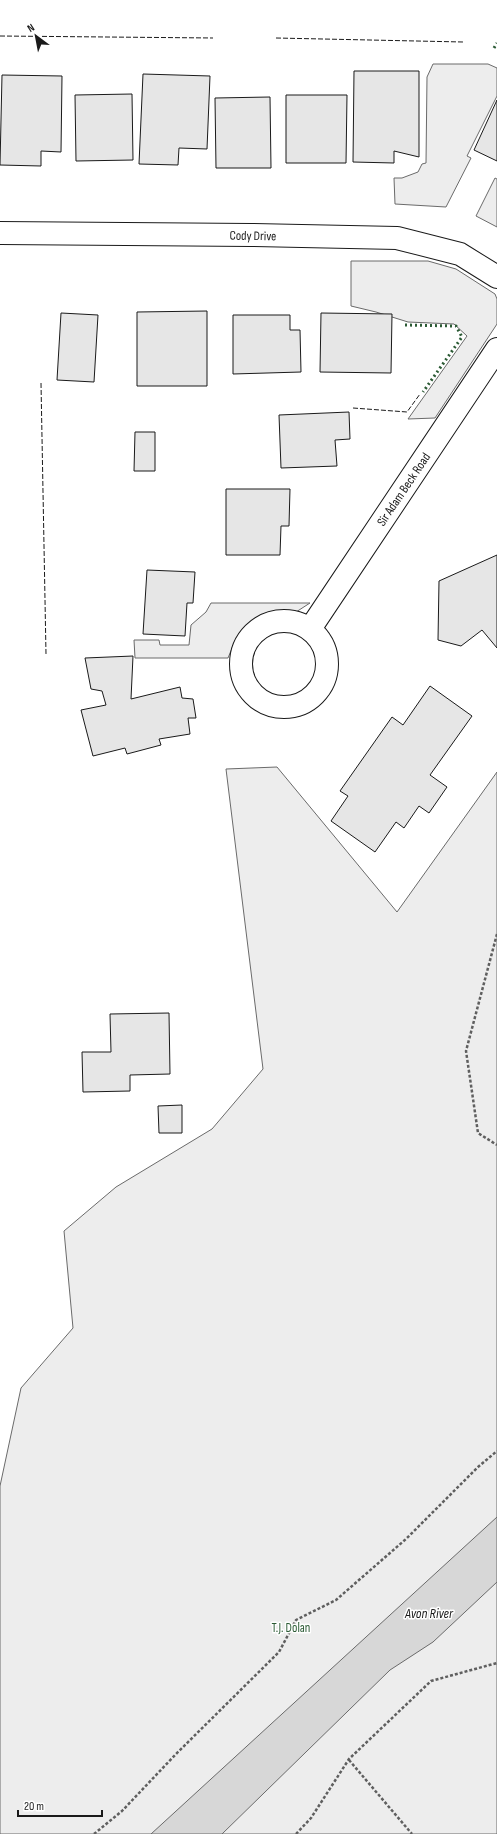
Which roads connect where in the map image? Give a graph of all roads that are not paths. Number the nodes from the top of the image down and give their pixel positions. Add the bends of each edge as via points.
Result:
1 (0, 233) edge
2 (497, 277) edge
3 (497, 349) edge
4 (310, 629) dead end

1 - 2 street, Cody Drive via 251,234 398,238 460,254
3 - 4 street, Sir Adam Beck Road

